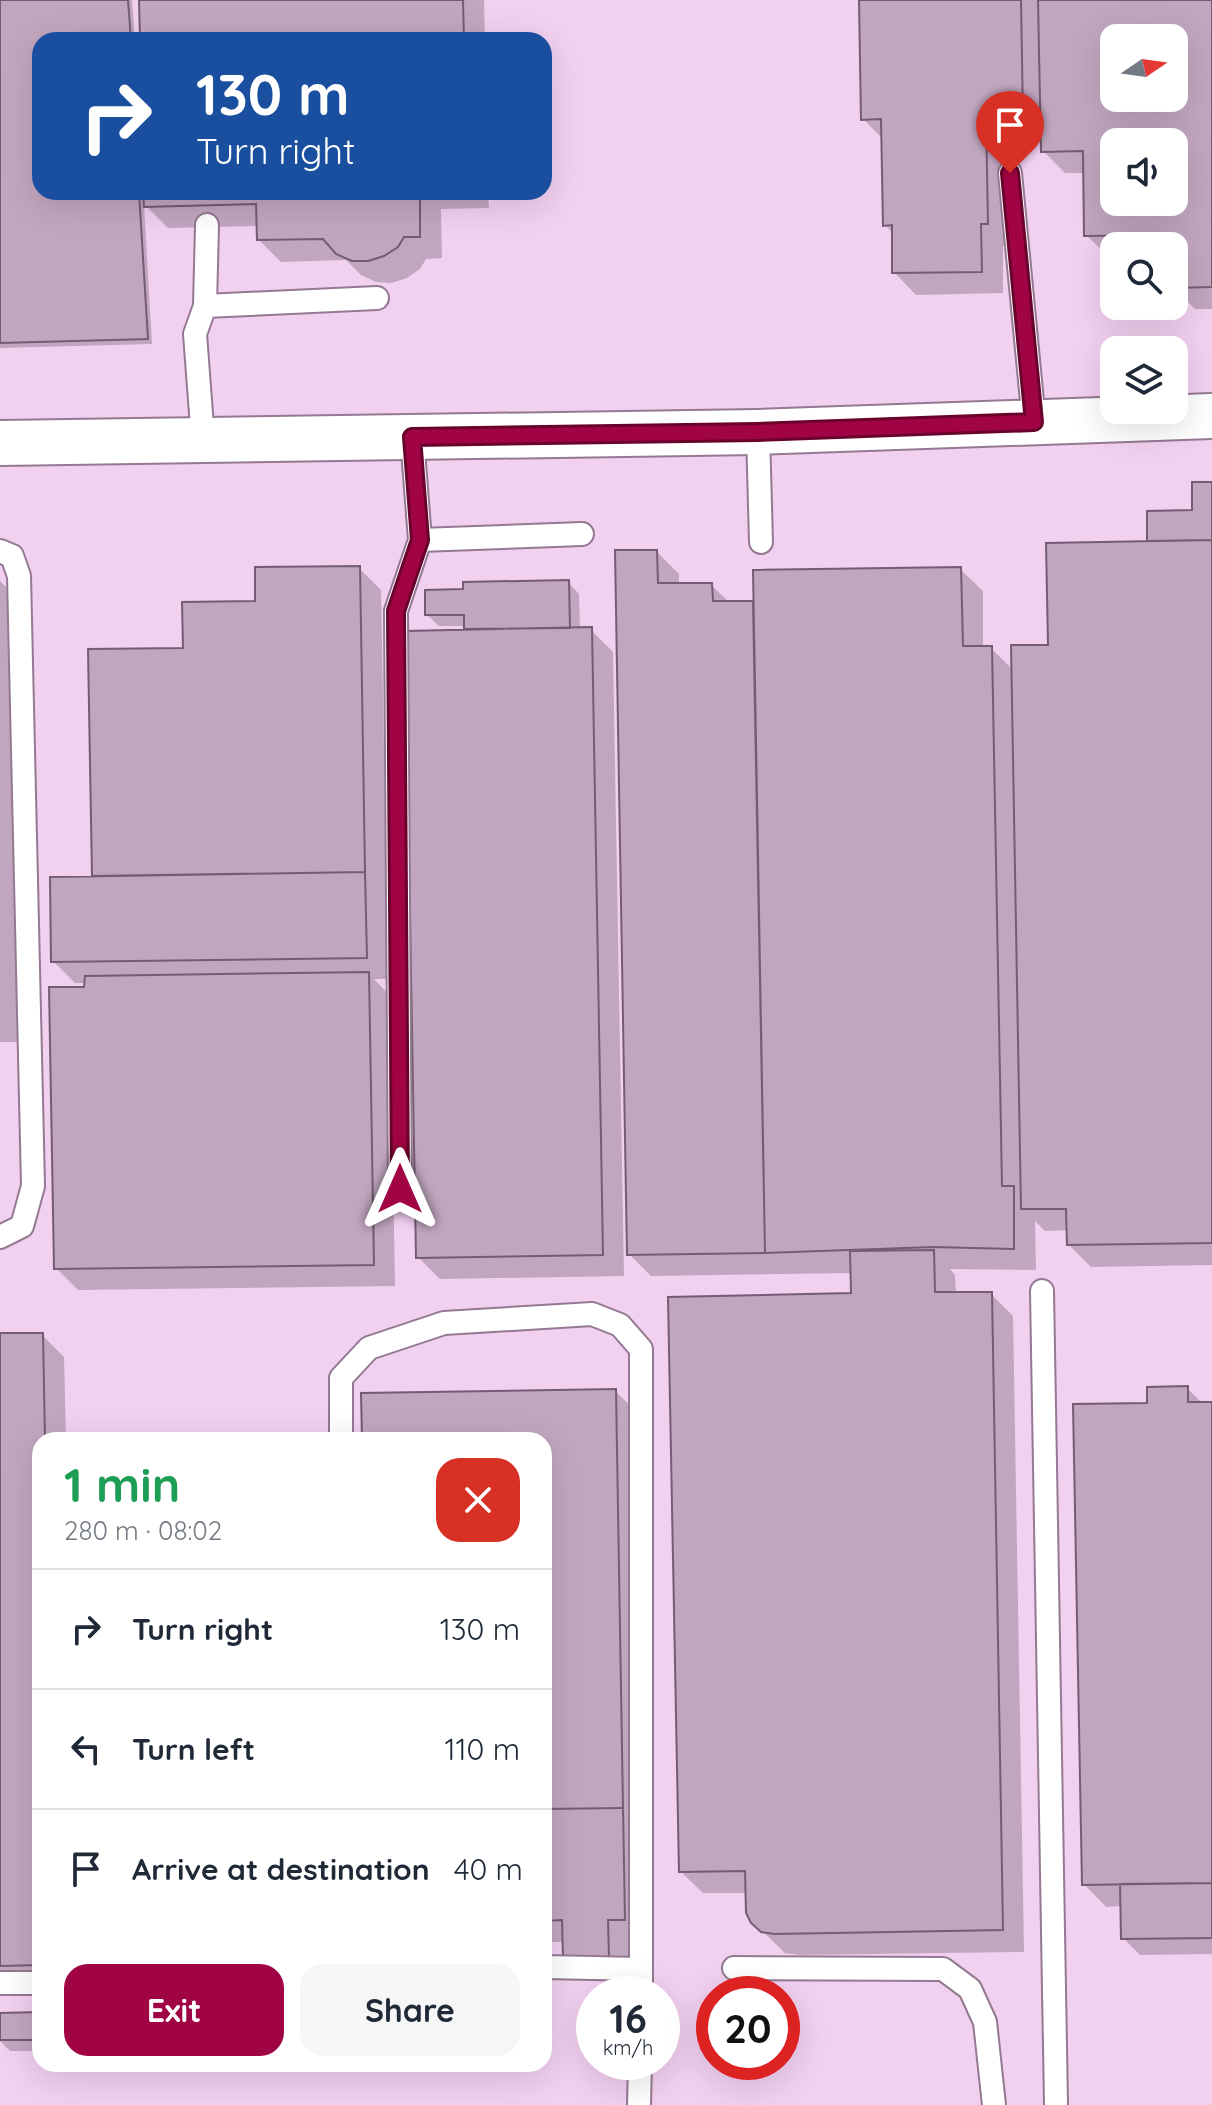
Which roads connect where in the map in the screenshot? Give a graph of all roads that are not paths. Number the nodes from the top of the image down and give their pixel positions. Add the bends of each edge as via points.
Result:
1 (1010, 173) dead end
2 (207, 225) dead end
3 (377, 298) dead end
4 (205, 306) junction
5 (1212, 416) edge
6 (1034, 422) junction
7 (758, 432) junction
8 (412, 437) junction
9 (203, 440) junction
10 (0, 443) edge
11 (582, 534) dead end
12 (420, 540) junction
13 (761, 542) dead end
14 (0, 551) edge
15 (400, 1189) dead end
16 (0, 1237) edge
17 (1042, 1291) dead end
18 (341, 1432) edge
19 (552, 1967) edge
20 (734, 1968) dead end
21 (641, 1969) junction
22 (641, 1976) edge
23 (0, 1983) edge
24 (32, 1983) edge
25 (640, 2080) edge
26 (639, 2105) edge
27 (994, 2105) edge
28 (1056, 2105) edge

1 - 6 lane
2 - 4 lane
3 - 4 lane
4 - 9 lane via 195,334
5 - 6 street
6 - 7 street
7 - 8 street
7 - 13 lane
8 - 9 street
8 - 12 lane
9 - 10 street
11 - 12 lane
12 - 15 lane via 396,611
14 - 16 lane via 12,556 19,576 33,1186 22,1226
17 - 28 lane
18 - 21 lane via 341,1378 369,1348 444,1323 592,1314 620,1325 641,1349
19 - 21 lane
20 - 27 lane via 943,1969 970,1989 985,2022
21 - 22 lane
23 - 24 lane
25 - 26 lane

